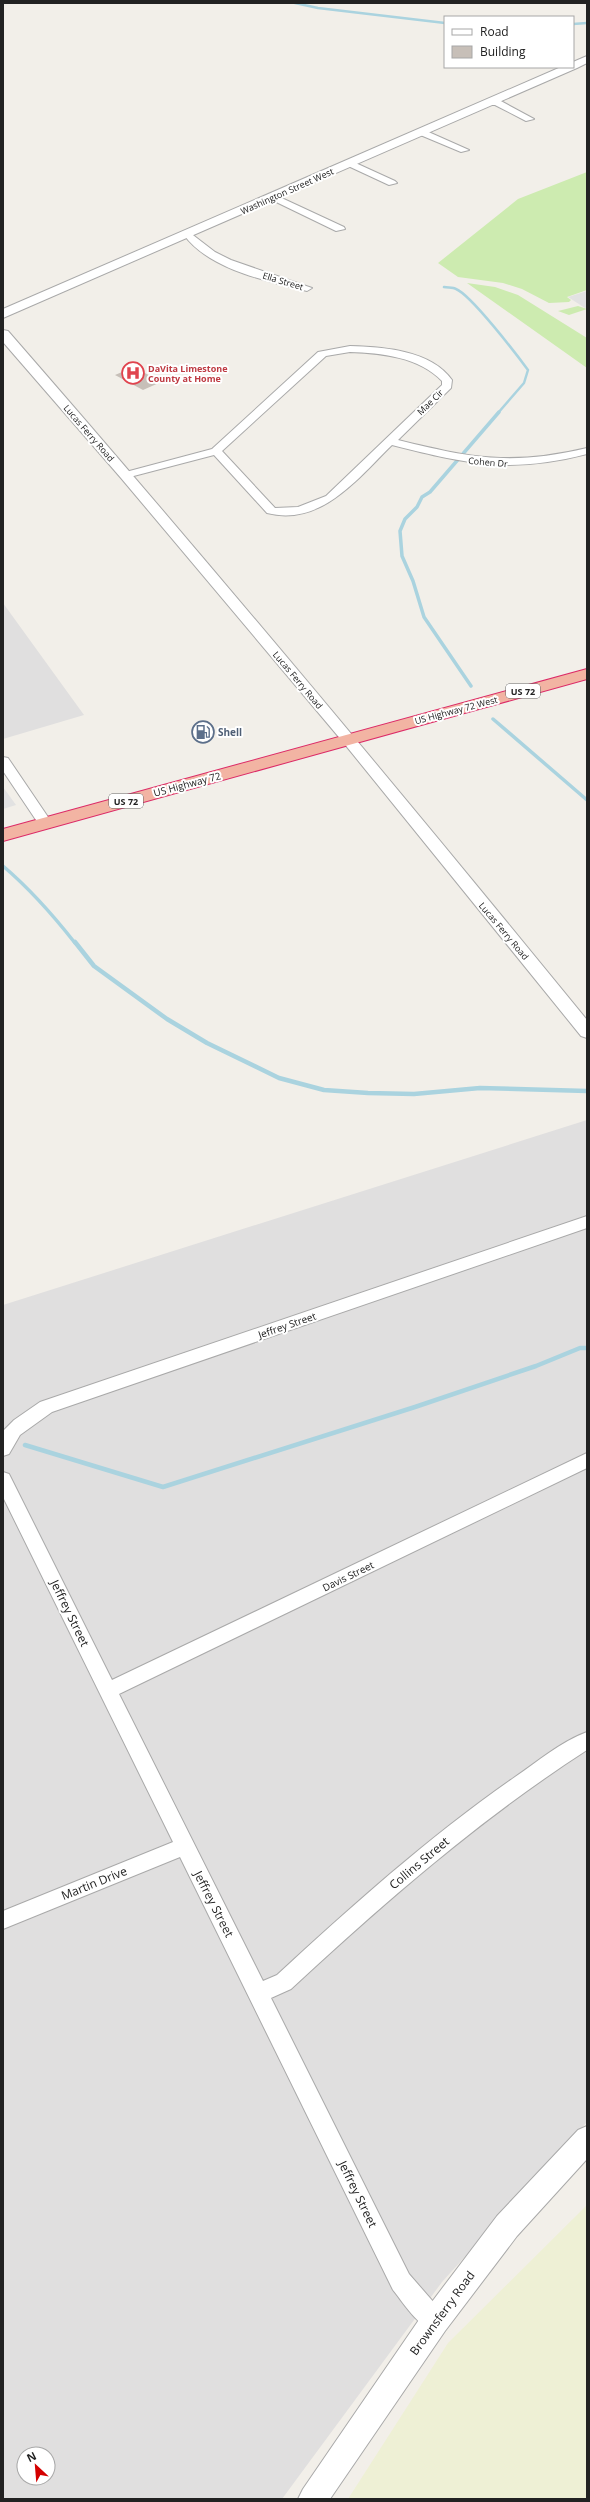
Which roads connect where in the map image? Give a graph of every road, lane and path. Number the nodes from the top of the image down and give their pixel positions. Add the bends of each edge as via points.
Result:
1 (587, 59) edge
2 (574, 66) edge
3 (568, 68) edge
4 (488, 103) junction
5 (529, 119) dead end
6 (421, 132) junction
7 (464, 150) dead end
8 (349, 163) junction
9 (392, 183) dead end
10 (273, 197) junction
11 (340, 229) dead end
12 (189, 235) junction
13 (215, 242) dead end
14 (253, 261) dead end
15 (3, 314) edge
16 (3, 334) edge
17 (390, 441) junction
18 (216, 451) junction
19 (587, 451) edge
20 (126, 475) junction
21 (587, 674) edge
22 (348, 739) junction
23 (3, 761) edge
24 (45, 823) junction
25 (3, 834) edge
26 (587, 1032) edge
27 (587, 1222) edge
28 (3, 1449) edge
29 (587, 1460) edge
30 (3, 1479) edge
31 (108, 1691) junction
32 (587, 1740) edge
33 (185, 1846) junction
34 (3, 1920) edge
35 (259, 1993) junction
36 (587, 2139) edge
37 (436, 2321) junction
38 (313, 2499) edge

1 - 2 street
3 - 4 street, Washington Street West
4 - 5 street via 496,102
4 - 6 street, Washington Street West
6 - 7 street
6 - 8 street, Washington Street West
8 - 9 street
8 - 10 street, Washington Street West
10 - 11 street
10 - 12 street, Washington Street West
12 - 13 street
12 - 14 street, Ella Street via 196,244 233,264 307,288
12 - 15 street, Washington Street West
16 - 20 street, Lucas Ferry Road
17 - 18 street, Mae Cir via 330,498 315,506 281,514 271,511
17 - 18 street, Mae Cir via 447,386 447,380 443,374 413,357 335,348 322,354
17 - 19 street, Cohen Dr via 466,460 503,464 522,464
18 - 20 street, Mae Cir
20 - 22 street, Lucas Ferry Road
21 - 22 highway, US Highway 72 West / US 72
22 - 24 highway, US Highway 72 / US 72
22 - 26 street, Lucas Ferry Road
23 - 24 street
24 - 25 highway, US Highway 72 / US 72
27 - 28 street, Jeffrey Street via 46,1407 16,1429 4,1443
29 - 31 street, Davis Street
30 - 31 street, Jeffrey Street
31 - 33 street, Jeffrey Street
32 - 35 street, Collins Street via 513,1788 426,1856 284,1982
33 - 34 street, Martin Drive
33 - 35 street, Jeffrey Street
35 - 37 street, Jeffrey Street via 401,2282 416,2302
36 - 37 street, Brownsferry Road via 507,2226
37 - 38 street, Brownsferry Road

